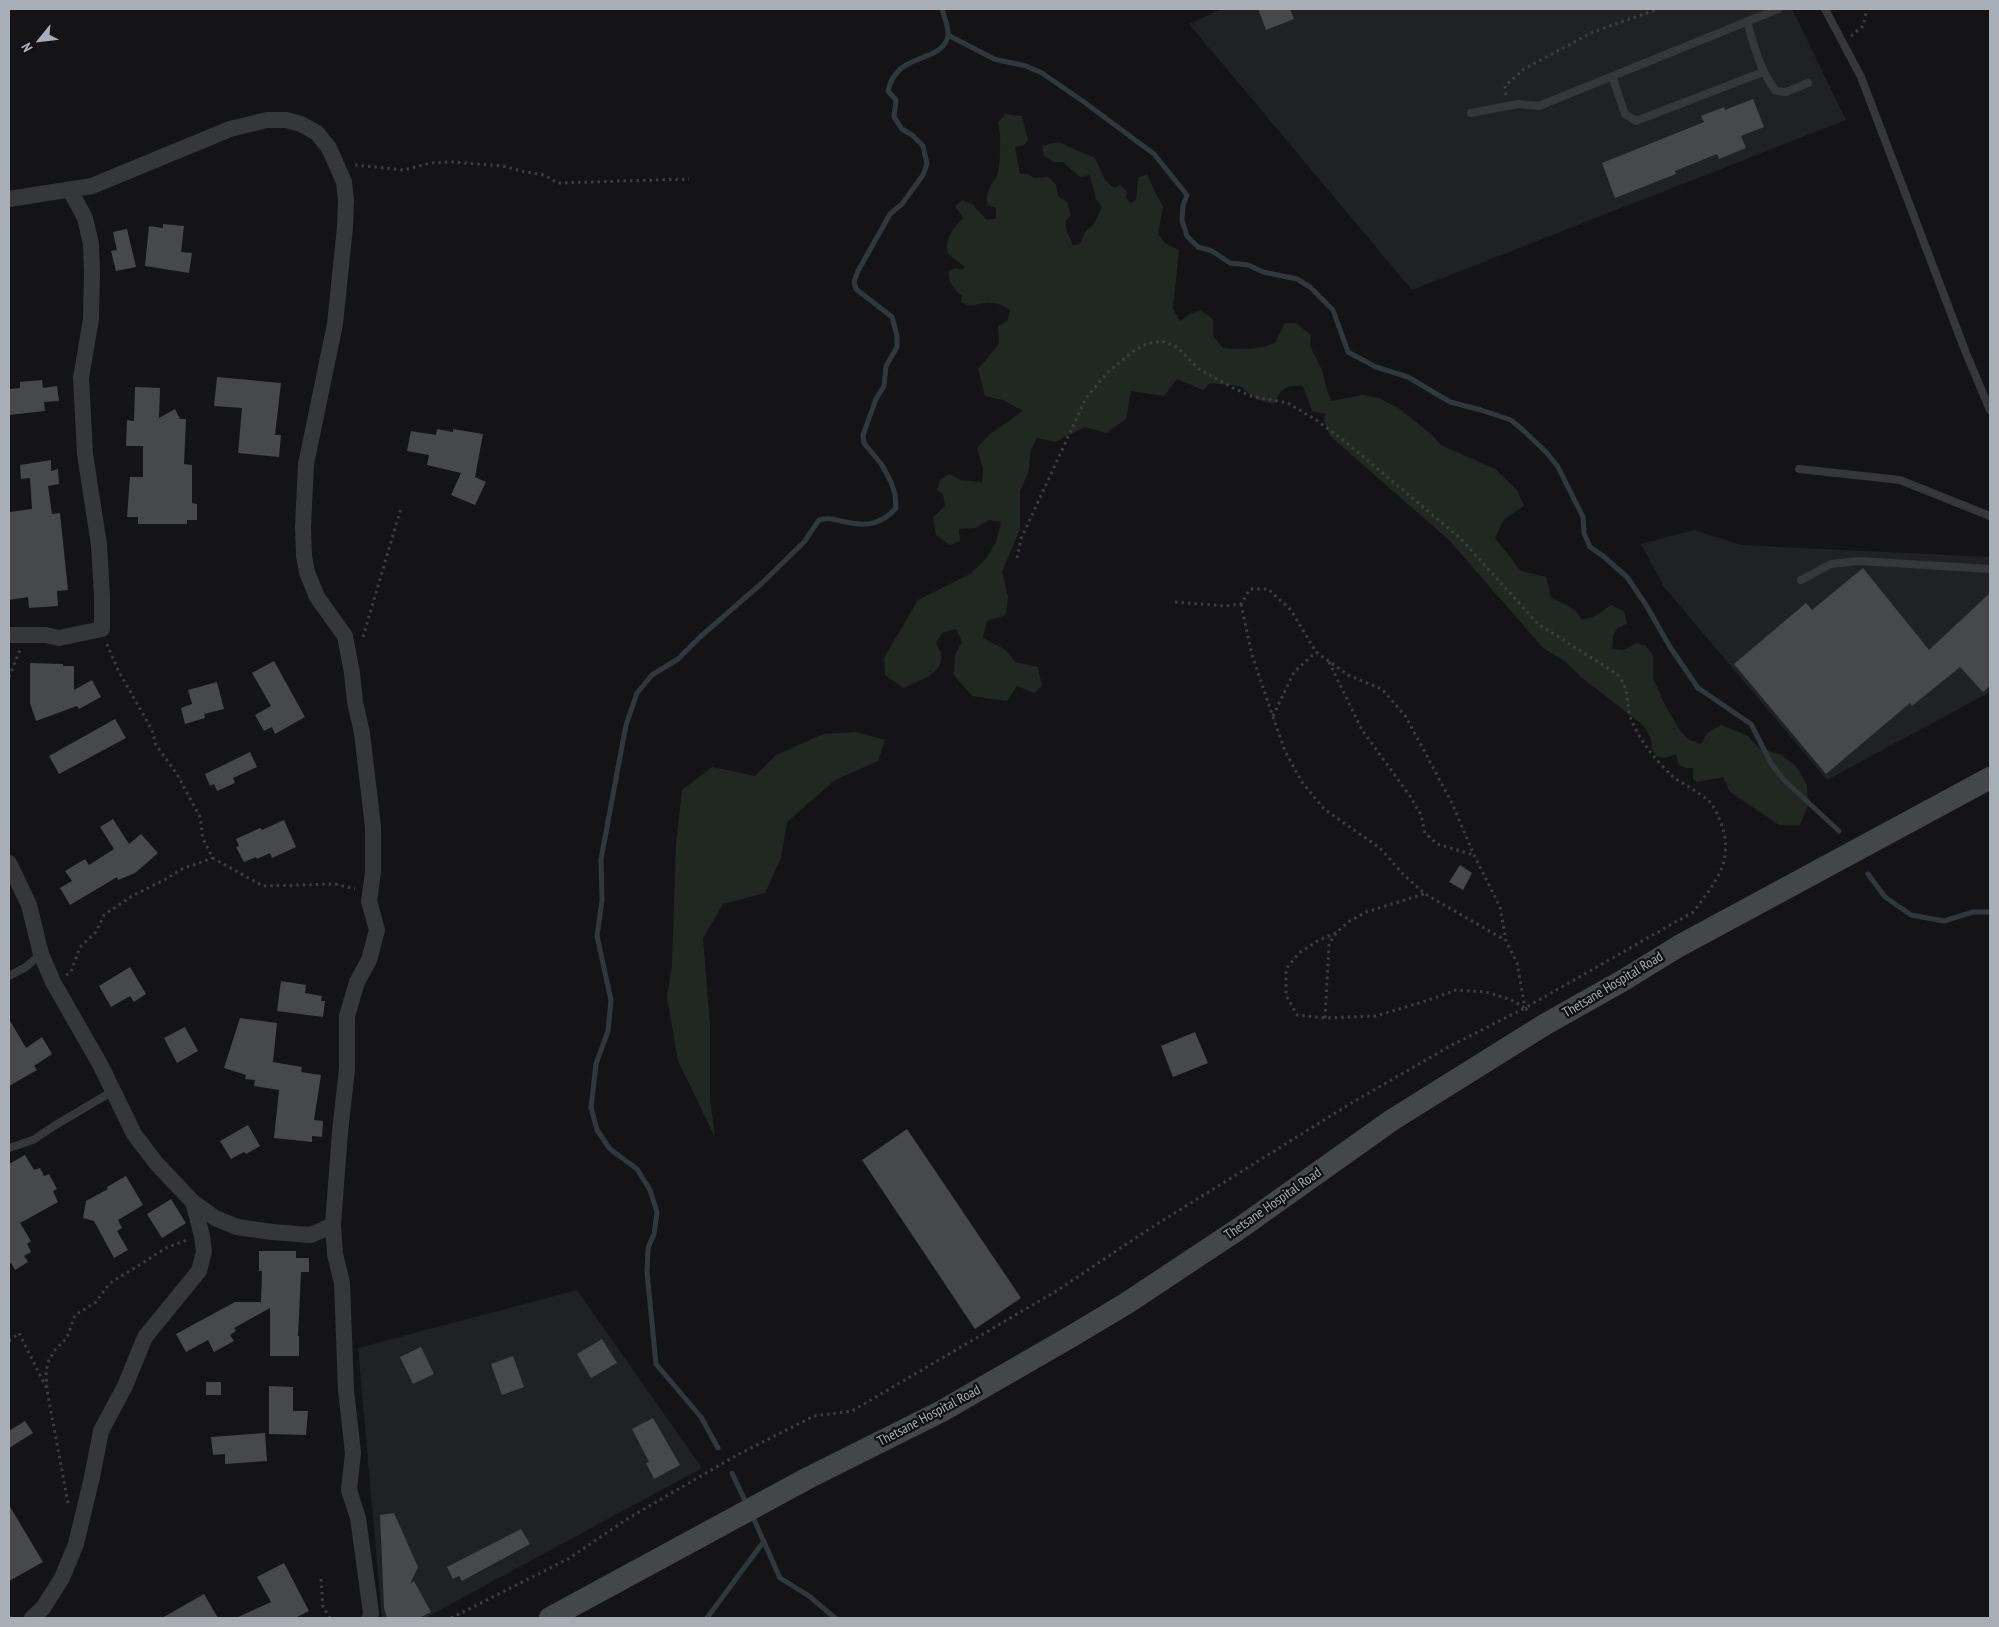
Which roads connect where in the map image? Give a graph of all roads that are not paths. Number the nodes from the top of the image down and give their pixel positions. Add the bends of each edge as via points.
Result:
1 (1778, 9) edge
2 (1825, 9) edge
3 (1747, 21) junction
4 (1764, 72) junction
5 (1612, 76) junction
6 (1808, 83) dead end
7 (1471, 113) dead end
8 (70, 190) junction
9 (9, 199) edge
10 (1990, 410) edge
11 (1799, 469) dead end
12 (1990, 516) edge
13 (1990, 569) edge
14 (1800, 580) dead end
15 (9, 635) edge
16 (1990, 778) edge
17 (9, 863) edge
18 (41, 954) junction
19 (9, 976) edge
20 (113, 1091) junction
21 (9, 1148) edge
22 (193, 1202) junction
23 (333, 1225) junction
24 (32, 1618) edge
25 (370, 1618) edge
26 (550, 1618) edge

1 - 3 lane
2 - 10 lane via 1860,77
3 - 4 lane
3 - 5 lane
4 - 5 lane via 1636,121 1625,114
4 - 6 lane via 1776,91 1786,92
5 - 7 lane via 1539,106 1518,104
8 - 9 street
8 - 15 street via 85,218 91,244 91,319 81,378 86,454 99,545 102,629 59,638
8 - 23 street via 92,186 230,129 267,120 286,120 317,133 329,148 344,182 342,265 335,324 306,464 304,556 317,597 345,636 362,733 373,827 369,901 377,930 347,1016 347,1069
11 - 12 lane via 1900,480
13 - 14 lane via 1859,561 1831,564
16 - 26 main road, Thetsane Hospital Road via 1679,946 1544,1025 1392,1120 1240,1228 1111,1312 942,1411 808,1478
17 - 18 street via 29,905
18 - 19 lane
18 - 20 street
20 - 21 lane via 33,1140
20 - 22 street via 134,1134
22 - 23 street via 215,1218 237,1227 311,1235
22 - 24 street via 204,1252 199,1271 145,1337 101,1431 76,1544 62,1578 43,1608
23 - 25 street via 342,1283 346,1390 353,1453 349,1490 358,1518

